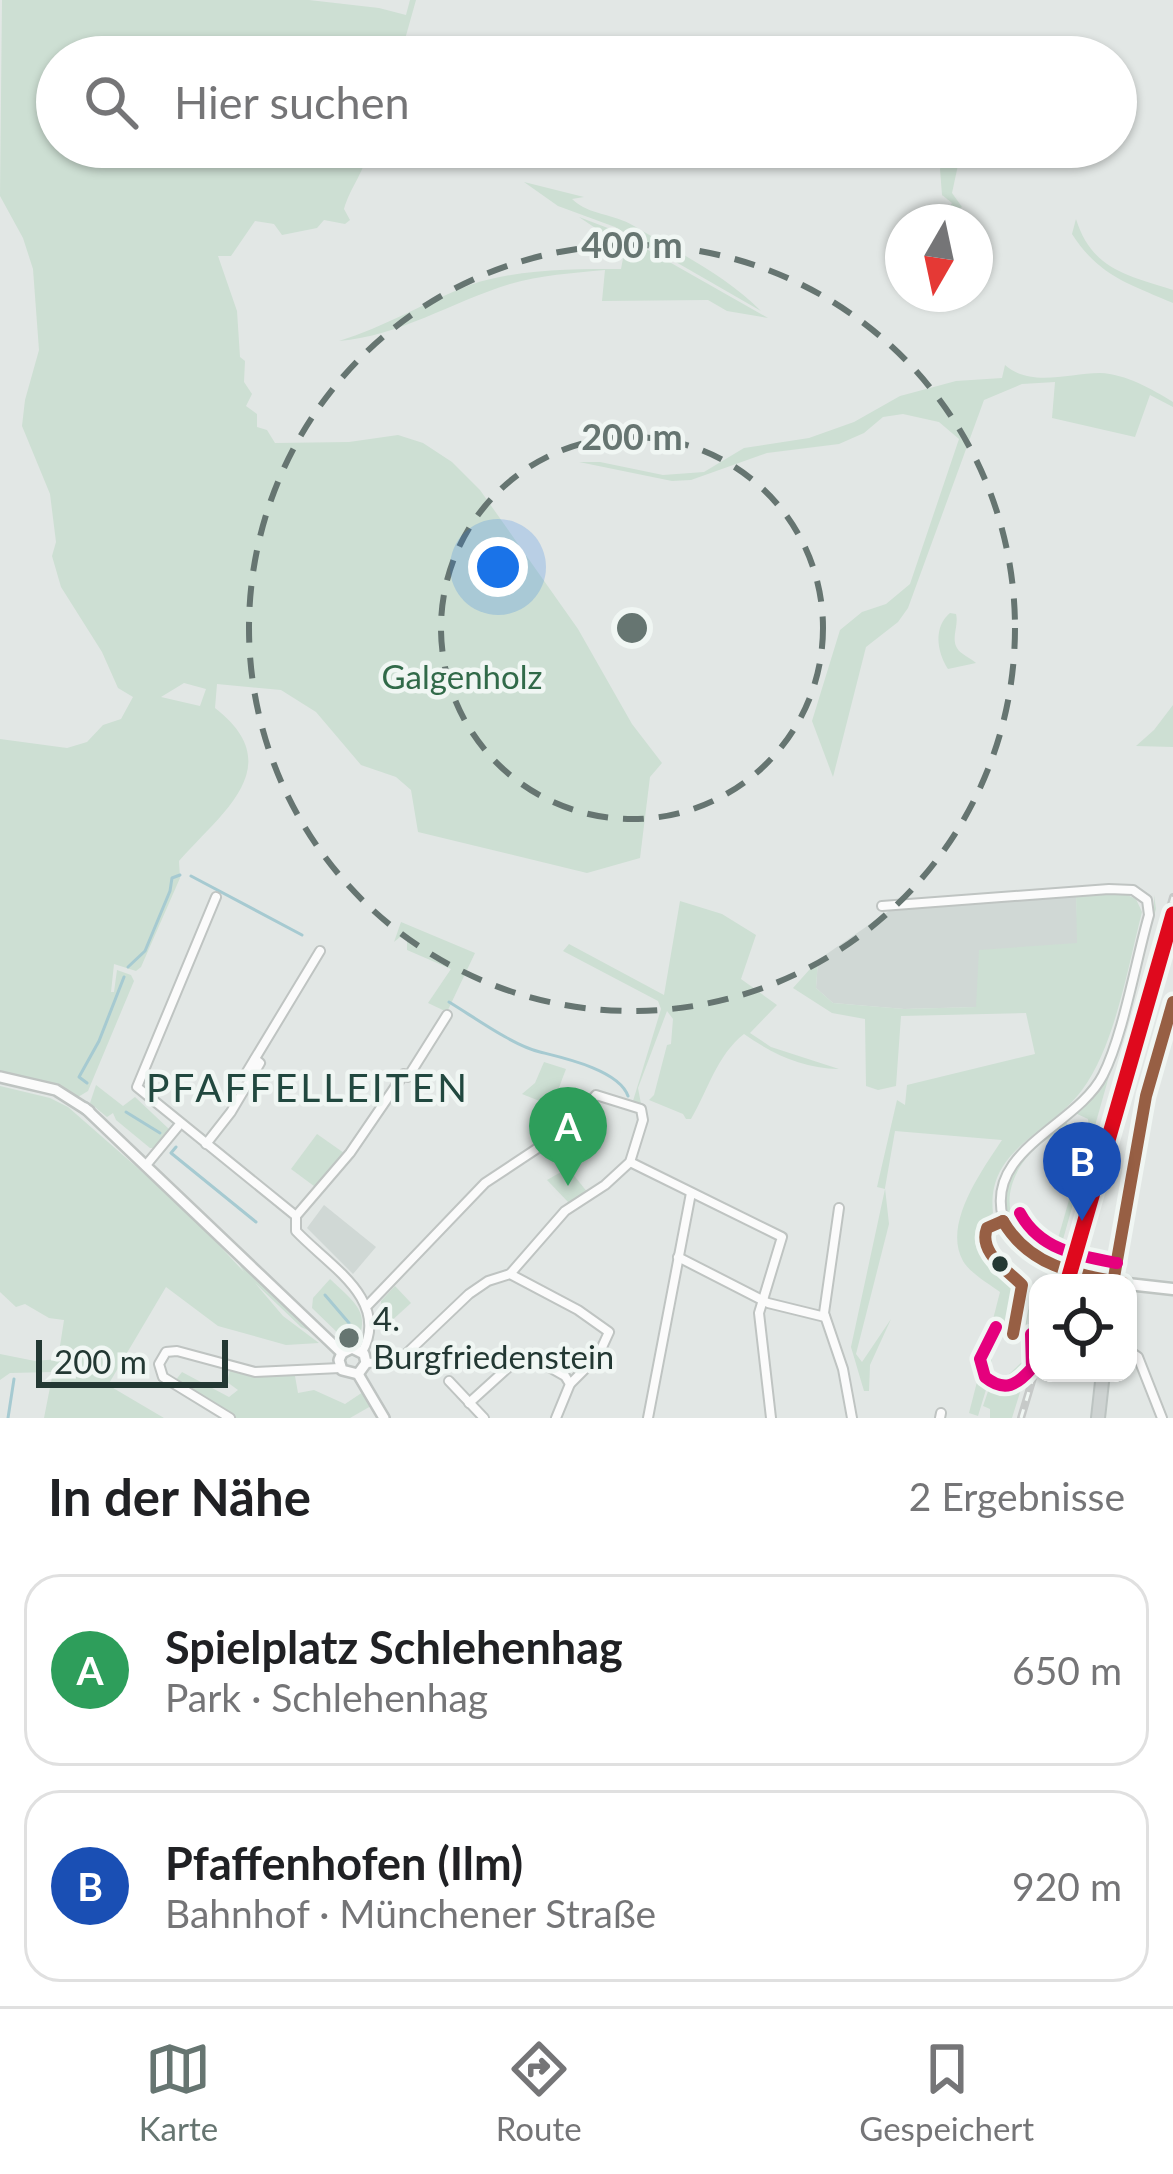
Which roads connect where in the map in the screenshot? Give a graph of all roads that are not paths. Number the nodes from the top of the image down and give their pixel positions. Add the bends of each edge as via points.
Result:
1 (216, 897) dead end
2 (882, 906) dead end
3 (320, 951) dead end
4 (1173, 1002) edge
5 (446, 1015) dead end
6 (0, 1077) edge
7 (181, 1124) junction
8 (206, 1144) junction
9 (630, 1162) junction
10 (147, 1164) junction
11 (691, 1193) junction
12 (839, 1208) dead end
13 (296, 1216) junction
14 (678, 1257) junction
15 (1054, 1266) tunnel mouth
16 (510, 1274) junction
17 (1120, 1274) edge
18 (1137, 1285) edge
19 (1173, 1289) edge
20 (762, 1300) junction
21 (368, 1305) junction
22 (825, 1317) junction
23 (342, 1353) junction
24 (364, 1357) junction
25 (1137, 1357) edge
26 (340, 1368) junction
27 (358, 1374) junction
28 (448, 1381) dead end
29 (1101, 1382) edge
30 (571, 1384) junction
31 (470, 1402) junction
32 (230, 1418) edge
33 (384, 1418) edge
34 (484, 1418) edge
35 (556, 1418) edge
36 (648, 1418) edge
37 (771, 1418) edge
38 (852, 1418) edge
39 (1098, 1418) edge
40 (1162, 1418) edge

1 - 7 street via 137,1087
2 - 15 street via 1109,889 1147,900 1103,1074 1016,1160 1002,1186 1010,1235
3 - 8 street
4 - 17 main road via 1146,1096
5 - 13 street via 408,1077
6 - 10 street via 45,1086 85,1108
7 - 8 street
7 - 10 street
8 - 13 street
9 - 11 street
9 - 16 street via 565,1211
9 - 21 street via 643,1120 638,1107 596,1095 568,1128 485,1183
10 - 23 street
11 - 14 street
11 - 20 street via 780,1234
12 - 22 street
13 - 21 street via 296,1231
14 - 20 street
14 - 36 street
16 - 24 street via 469,1294 404,1356
16 - 30 street via 608,1332
18 - 19 main road
20 - 22 street
20 - 37 street
21 - 24 street
22 - 38 street
23 - 24 street via 352,1348
23 - 26 street
24 - 27 street
25 - 40 street
26 - 27 street
26 - 32 street via 256,1372 177,1351 164,1355 163,1377
27 - 33 street
28 - 31 street
29 - 39 main road
30 - 31 street via 525,1354
30 - 35 street
31 - 34 street

